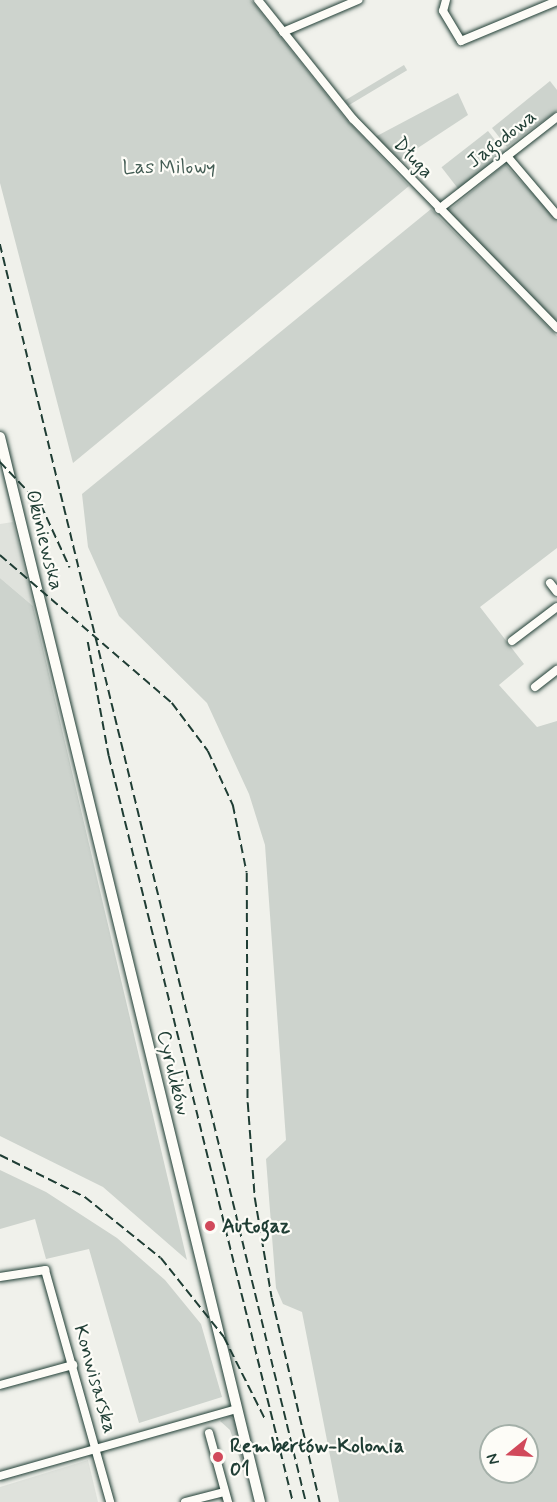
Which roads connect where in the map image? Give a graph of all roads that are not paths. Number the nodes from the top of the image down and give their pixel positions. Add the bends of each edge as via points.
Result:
1 (258, 0) edge
2 (358, 0) edge
3 (446, 0) edge
4 (557, 1) edge
5 (283, 32) junction
6 (557, 117) edge
7 (507, 156) junction
8 (439, 210) junction
9 (557, 215) edge
10 (557, 328) edge
11 (0, 437) edge
12 (550, 583) dead end
13 (557, 592) edge
14 (557, 607) edge
15 (512, 641) dead end
16 (53, 652) joint
17 (557, 670) edge
18 (535, 687) dead end
19 (0, 1277) edge
20 (73, 1365) junction
21 (0, 1385) edge
22 (237, 1409) junction
23 (209, 1433) dead end
24 (97, 1447) junction
25 (0, 1476) edge
26 (224, 1492) junction
27 (110, 1502) edge
28 (184, 1502) edge
29 (228, 1502) edge
30 (260, 1502) edge

1 - 5 street, Długa
2 - 5 street
3 - 4 street via 443,11 461,41
5 - 8 street, Długa via 353,119
6 - 7 street, Jagodowa
7 - 8 street, Jagodowa
7 - 9 street
8 - 10 street, Długa
11 - 16 main road, Okuniewska
12 - 13 street
14 - 15 street
16 - 22 main road, Cyrulików
17 - 18 street
19 - 20 street, Konwisarska via 42,1268
20 - 21 street
20 - 24 street, Konwisarska
22 - 24 street
22 - 30 main road, Cyrulików
23 - 26 street
24 - 25 street
24 - 27 street, Konwisarska
26 - 28 street
26 - 29 street

